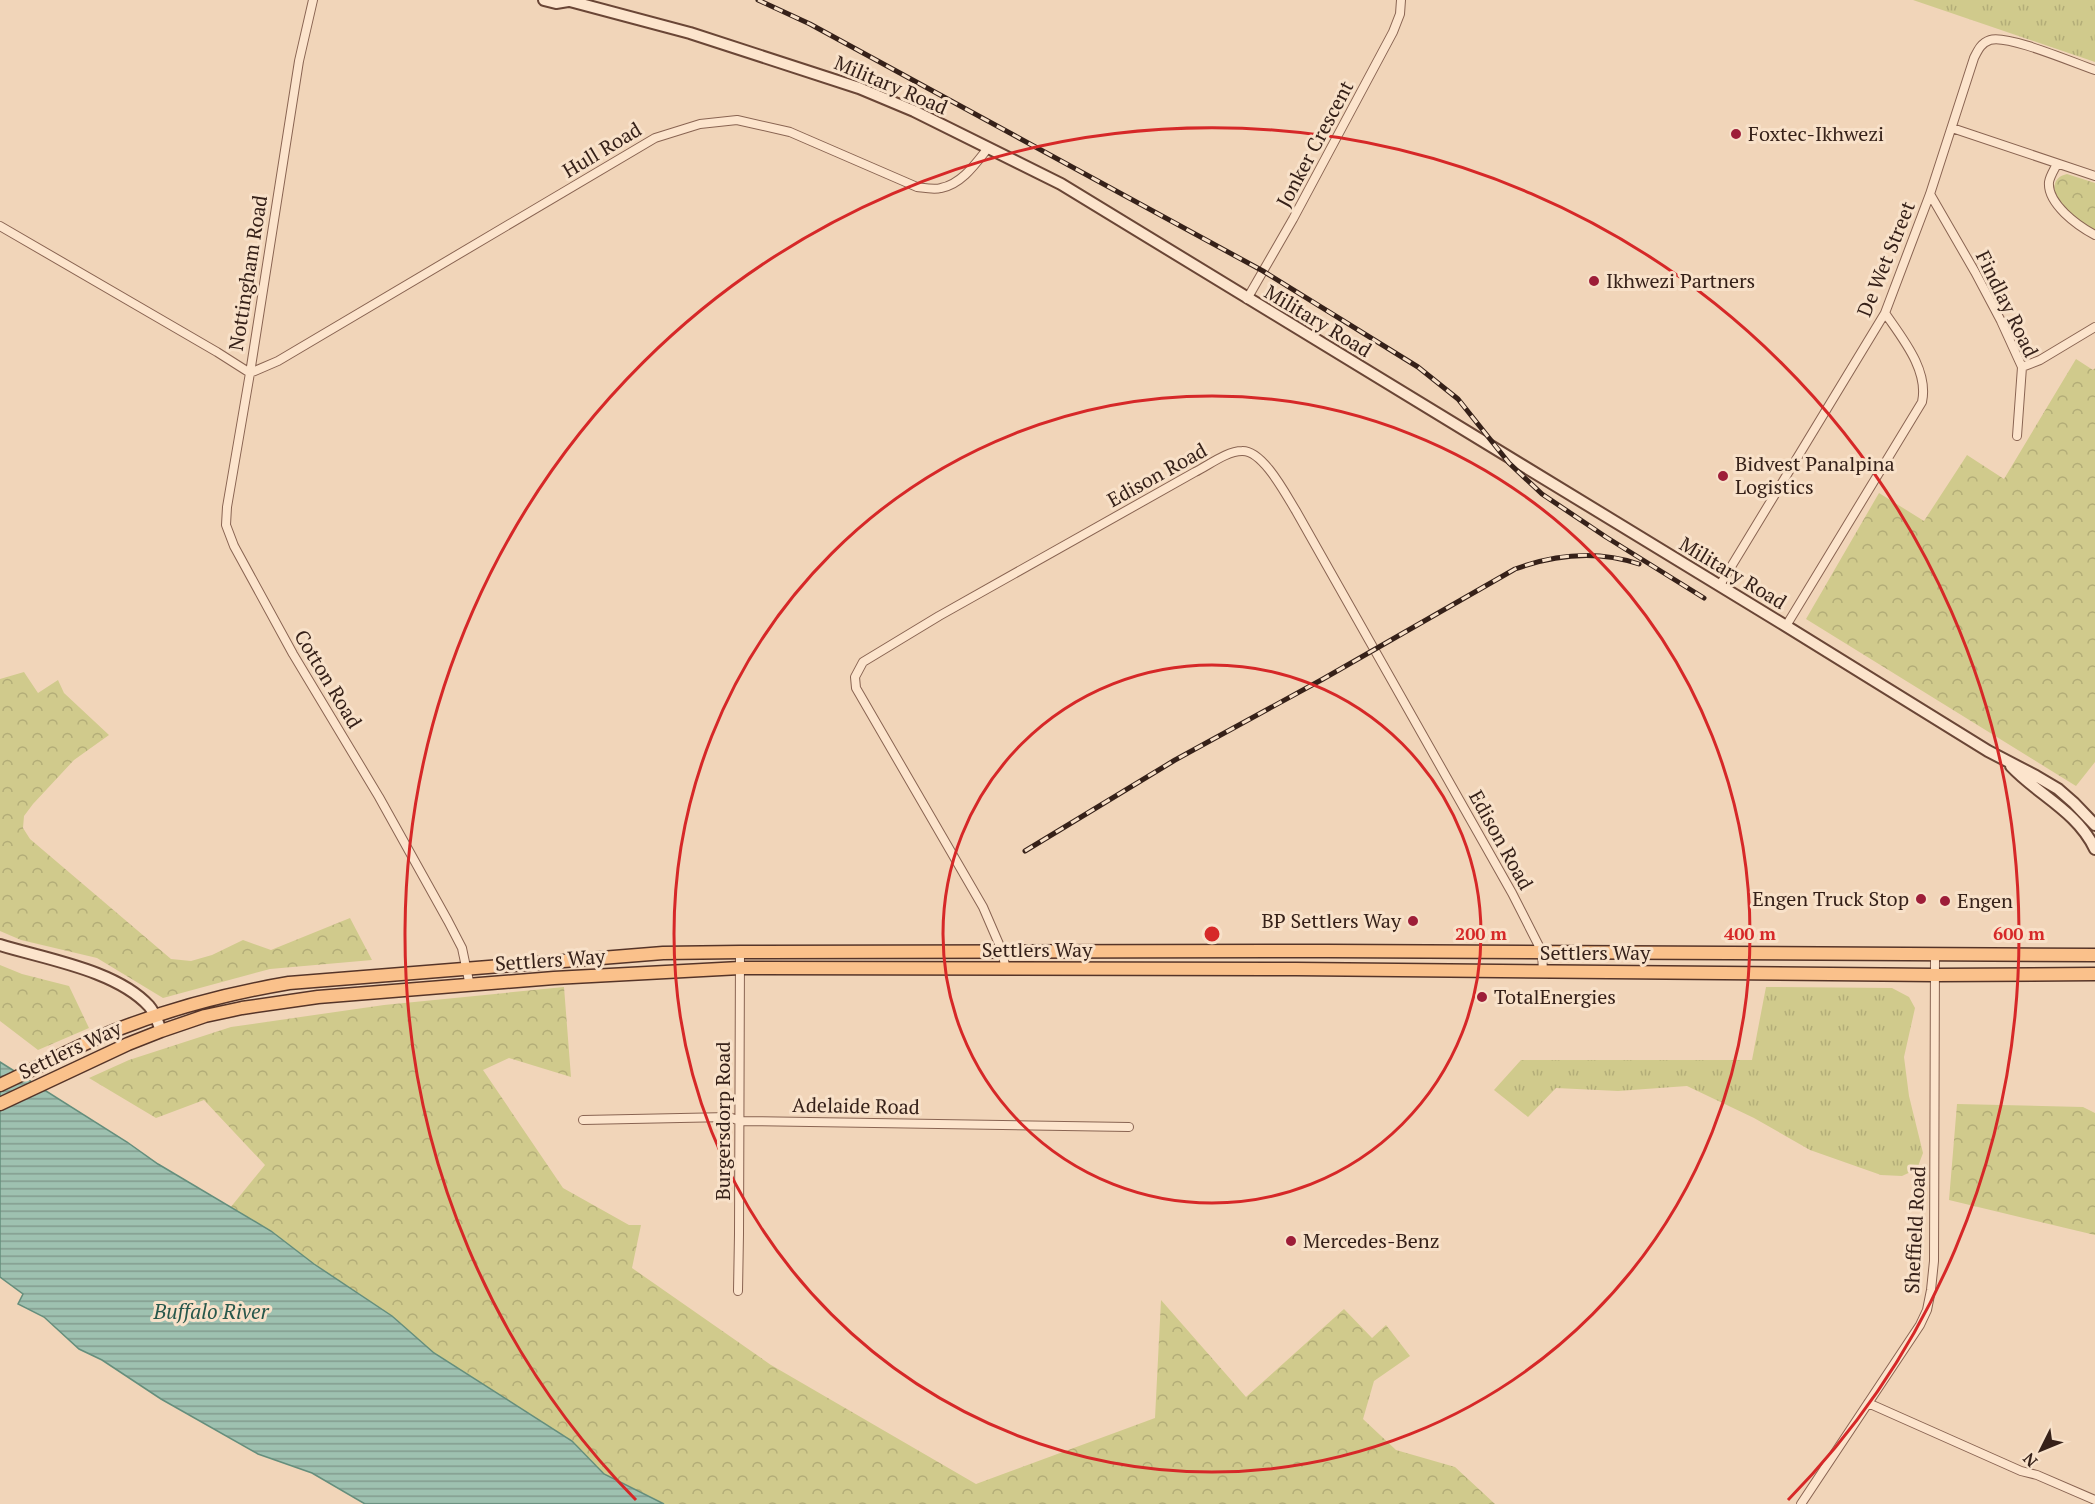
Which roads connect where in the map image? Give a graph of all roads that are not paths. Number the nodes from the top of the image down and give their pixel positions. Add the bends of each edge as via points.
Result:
1 (312, 0) edge
2 (544, 0) edge
3 (1401, 0) edge
4 (567, 1) edge
5 (2095, 70) edge
6 (1952, 128) junction
7 (988, 147) junction
8 (2057, 164) junction
9 (2095, 176) edge
10 (1930, 194) junction
11 (0, 226) edge
12 (2095, 235) edge
13 (1247, 298) junction
14 (1885, 313) junction
15 (2095, 327) edge
16 (2022, 368) junction
17 (250, 373) junction
18 (2017, 436) dead end
19 (1720, 585) junction
20 (1786, 626) junction
21 (2007, 761) junction
22 (2095, 825) edge
23 (2095, 849) edge
24 (0, 945) edge
25 (1002, 951) junction
26 (740, 952) junction
27 (1542, 952) junction
28 (1935, 955) junction
29 (2095, 955) edge
30 (468, 968) junction
31 (740, 968) junction
32 (1006, 970) junction
33 (1543, 972) junction
34 (2095, 974) edge
35 (1935, 975) junction
36 (470, 986) junction
37 (156, 1016) junction
38 (161, 1031) junction
39 (0, 1085) edge
40 (0, 1104) edge
41 (583, 1120) dead end
42 (740, 1121) junction
43 (1129, 1126) dead end
44 (738, 1291) dead end
45 (1868, 1403) junction
46 (2095, 1500) edge
47 (1801, 1504) edge

1 - 17 street, Nottingham Road
2 - 4 street, Military Road
3 - 13 street, Jonker Crescent via 1400,14 1389,40
4 - 7 street, Military Road via 700,36 859,88
5 - 6 street, De Wet Street via 2006,40 1987,41 1974,58
6 - 8 street
6 - 10 street, De Wet Street
7 - 13 street, Military Road via 1061,184
7 - 17 street, Hull Road via 954,184 940,189 917,188 790,132 737,120 700,124 655,138 278,361
8 - 9 street
8 - 12 street via 2049,184 2052,195 2069,218
10 - 14 street, De Wet Street
10 - 16 street, Findlay Road via 1980,282
11 - 17 street, Nottingham Road
13 - 19 street, Military Road
14 - 19 street, De Wet Street
14 - 20 street via 1921,377 1922,402
15 - 16 street
16 - 18 street, Findlay Road
17 - 30 street, Cotton Road via 226,525 293,654 448,921
19 - 20 street, Military Road
20 - 21 street, Military Road
21 - 22 street, Military Road via 2058,789
21 - 23 street, Military Road via 2058,803
24 - 37 street via 104,977 141,1000
25 - 26 main road, Settlers Way
25 - 27 main road, Settlers Way
25 - 27 street, Edison Road via 983,907 856,688 856,673 863,662 939,616 1195,472 1243,451 1259,457 1296,511
25 - 32 street, Edison Road
26 - 30 main road, Settlers Way
26 - 31 street, Burgersdorp Road
27 - 28 main road, Settlers Way
27 - 33 street, Edison Road
28 - 29 main road, Settlers Way
28 - 35 street, Sheffield Road
30 - 36 street, Cotton Road
30 - 37 main road, Settlers Way via 280,985
31 - 32 main road, Settlers Way
31 - 36 main road, Settlers Way
31 - 42 street, Burgersdorp Road
32 - 33 main road, Settlers Way
33 - 35 main road, Settlers Way
34 - 35 main road, Settlers Way
35 - 45 street, Sheffield Road via 1931,1290 1920,1326
36 - 38 main road, Settlers Way via 283,1001 205,1016
37 - 38 street
37 - 39 main road, Settlers Way
38 - 40 main road, Settlers Way
41 - 42 street, Adelaide Road via 729,1117
42 - 43 street, Adelaide Road
42 - 44 street, Burgersdorp Road
45 - 46 street
45 - 47 street, Sheffield Road

